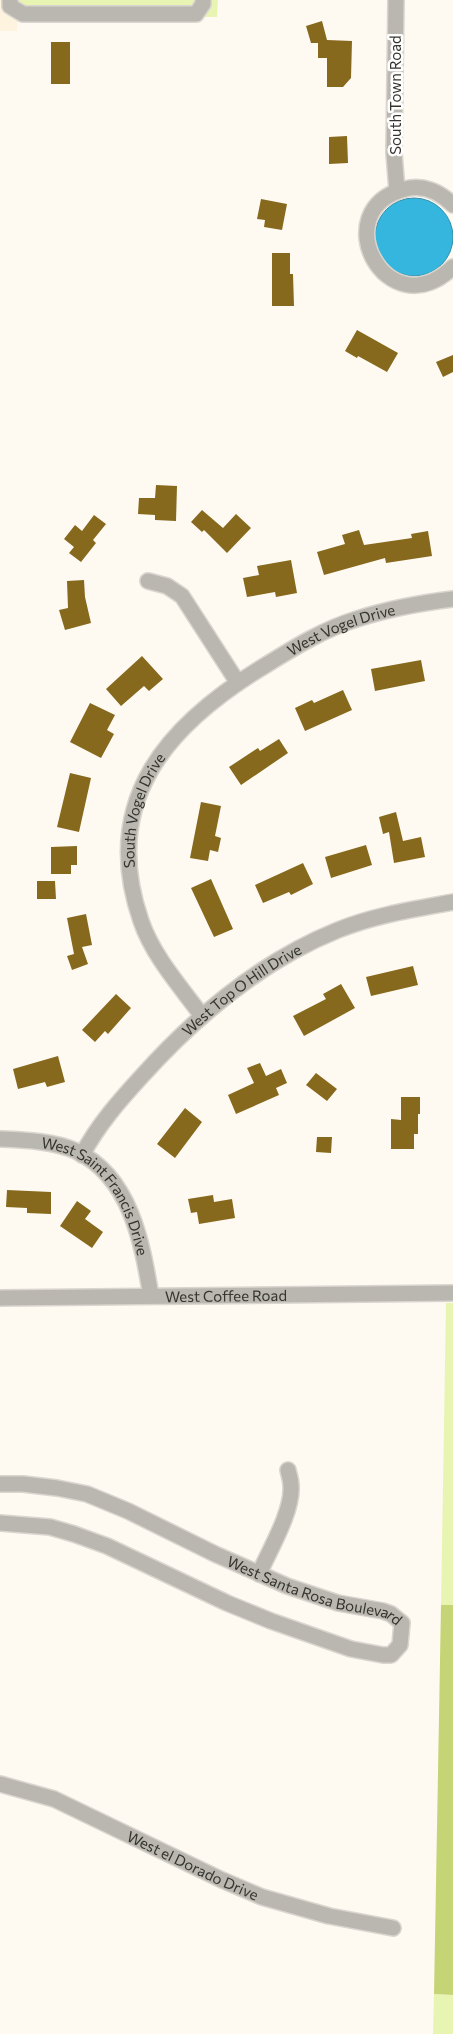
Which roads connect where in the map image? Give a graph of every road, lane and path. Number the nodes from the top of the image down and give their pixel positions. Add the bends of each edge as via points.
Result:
1 (10, 0) edge
2 (203, 0) edge
3 (396, 0) edge
4 (114, 7) edge
5 (397, 191) junction
6 (453, 205) edge
7 (453, 268) edge
8 (148, 581) dead end
9 (453, 599) edge
10 (238, 683) junction
11 (453, 902) edge
12 (202, 1016) junction
13 (0, 1139) edge
14 (82, 1155) junction
15 (453, 1293) edge
16 (151, 1296) junction
17 (0, 1298) edge
18 (288, 1470) dead end
19 (0, 1484) edge
20 (0, 1523) edge
21 (259, 1574) junction
22 (0, 1784) edge
23 (393, 1928) dead end

1 - 4 street via 10,6 23,14
2 - 4 street via 196,14
3 - 5 street, South Town Road via 394,153
5 - 6 street via 422,188 435,191
5 - 7 street via 378,204 368,225 366,236 372,259 398,282 409,285 433,282
8 - 10 street via 167,586 182,596
9 - 10 street, West Vogel Drive via 387,610 340,625 303,642
10 - 12 street, South Vogel Drive via 195,716 163,750 144,782 130,832 130,867 141,922 164,964
11 - 12 street, West Top O Hill Drive via 374,918 312,941 254,975
12 - 14 street, West Top O Hill Drive via 167,1048 128,1092 95,1131
13 - 14 street, West Saint Francis Drive via 49,1143
14 - 16 street, West Saint Francis Drive via 112,1180 132,1214 144,1249
15 - 16 street, West Coffee Road
16 - 17 street, West Coffee Road
18 - 21 street via 290,1498
19 - 21 street, West Santa Rosa Boulevard via 23,1484 88,1494
20 - 21 street, West Santa Rosa Boulevard via 50,1527 107,1546 262,1618 351,1649 383,1656 391,1655 400,1645 402,1623 391,1614 320,1598
22 - 23 street, West el Dorado Drive via 54,1799 262,1897 329,1916

